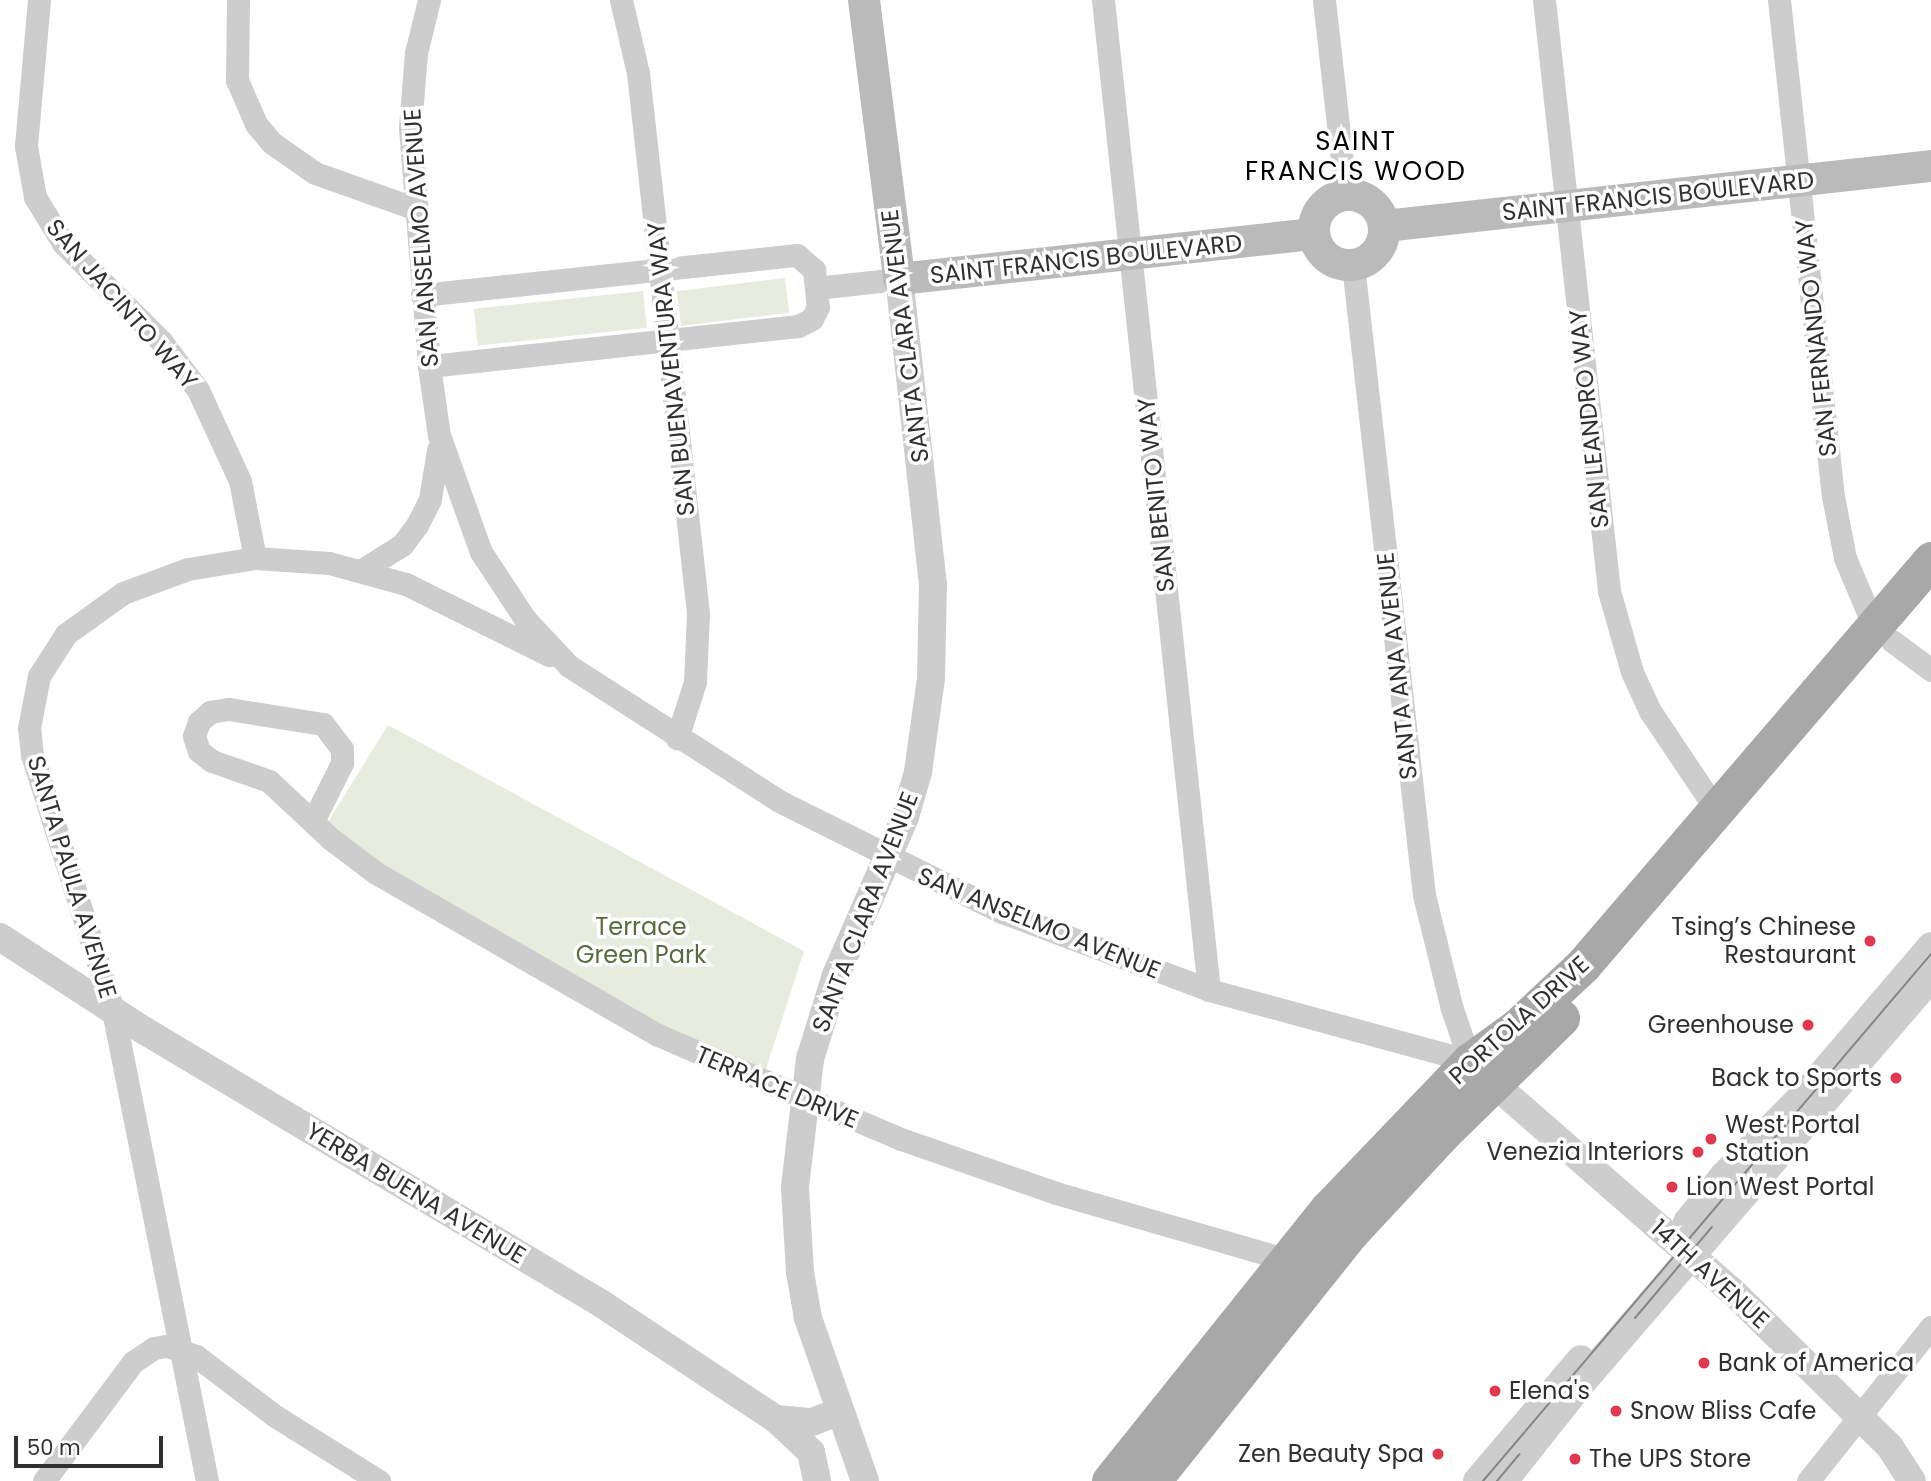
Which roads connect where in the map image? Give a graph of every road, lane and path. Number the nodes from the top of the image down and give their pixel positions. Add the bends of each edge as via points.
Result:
1 (39, 0) edge
2 (238, 0) edge
3 (429, 0) edge
4 (621, 0) edge
5 (863, 0) edge
6 (1103, 0) edge
7 (1324, 0) edge
8 (1544, 0) edge
9 (1779, 0) edge
10 (1931, 166) edge
11 (1799, 181) junction
12 (1346, 195) junction
13 (1566, 206) junction
14 (414, 208) junction
15 (1385, 226) junction
16 (1314, 234) junction
17 (1130, 254) junction
18 (1353, 265) junction
19 (659, 269) junction
20 (899, 279) junction
21 (816, 288) junction
22 (422, 295) junction
23 (667, 340) junction
24 (429, 366) junction
25 (439, 435) junction
26 (256, 558) junction
27 (1931, 560) edge
28 (362, 570) junction
29 (406, 584) joint
30 (1931, 594) edge
31 (1883, 634) junction
32 (569, 666) junction
33 (1931, 670) edge
34 (677, 738) junction
35 (1717, 811) junction
36 (313, 821) junction
37 (889, 859) junction
38 (0, 937) edge
39 (1931, 946) edge
40 (1931, 978) edge
41 (1209, 989) junction
42 (113, 1010) junction
43 (1481, 1072) junction
44 (802, 1100) junction
45 (1686, 1251) junction
46 (1285, 1259) junction
47 (1931, 1327) edge
48 (181, 1348) junction
49 (838, 1412) junction
50 (1860, 1416) junction
51 (776, 1419) junction
52 (860, 1480) edge
53 (44, 1481) edge
54 (208, 1481) edge
55 (379, 1481) edge
56 (817, 1481) edge
57 (1110, 1481) edge
58 (1152, 1481) edge
59 (1477, 1481) edge
60 (1504, 1481) edge
61 (1808, 1481) edge
62 (1912, 1481) edge

1 - 26 street, SAN JACINTO WAY via 26,146 35,197 63,243 161,341 198,390 240,481
2 - 14 street via 237,80 256,124 272,143 315,173
3 - 14 street, SAN ANSELMO AVENUE via 411,90
4 - 19 street, SAN BUENAVENTURA WAY via 638,73
5 - 20 main road, SANTA CLARA AVENUE
6 - 17 street, SAN BENITO WAY
7 - 12 street
8 - 13 street, SAN LEANDRO WAY
9 - 11 street, SAN FERNANDO WAY
10 - 11 main road, SAINT FRANCIS BOULEVARD
11 - 13 main road, SAINT FRANCIS BOULEVARD
11 - 31 street, SAN FERNANDO WAY via 1838,528 1857,590
12 - 15 main road via 1371,203
12 - 16 main road via 1322,208
13 - 15 main road, SAINT FRANCIS BOULEVARD
13 - 35 street, SAN LEANDRO WAY via 1612,605 1632,672 1650,710
14 - 22 street, SAN ANSELMO AVENUE
15 - 18 main road via 1377,252
16 - 17 main road, SAINT FRANCIS BOULEVARD
16 - 18 main road via 1327,258
17 - 20 main road, SAINT FRANCIS BOULEVARD
17 - 41 street, SAN BENITO WAY
18 - 43 street, SANTA ANA AVENUE via 1424,895 1452,1009
19 - 21 street via 797,255 811,263
19 - 22 street
19 - 23 street, SAN BUENAVENTURA WAY
20 - 21 street, SAINT FRANCIS BOULEVARD
20 - 37 street, SANTA CLARA AVENUE via 934,631 918,772
21 - 23 street via 816,314 806,323
22 - 24 street, SAN ANSELMO AVENUE
23 - 24 street
23 - 34 street, SAN BUENAVENTURA WAY via 699,649 695,682
24 - 25 street, SAN ANSELMO AVENUE
25 - 28 street, SAN ANSELMO AVENUE via 430,499 416,525 401,545
25 - 32 street, SAN ANSELMO AVENUE via 481,552 525,619
26 - 28 street, SANTA PAULA AVENUE
26 - 42 street, SANTA PAULA AVENUE via 188,569 123,593 66,634 39,676 29,728 32,755
27 - 31 main road, PORTOLA DRIVE
28 - 29 street, SANTA PAULA AVENUE
29 - 32 street, SAN ANSELMO AVENUE
30 - 31 main road, PORTOLA DRIVE
31 - 33 street
31 - 35 main road, PORTOLA DRIVE
31 - 43 main road, PORTOLA DRIVE via 1632,944
32 - 34 street, SAN ANSELMO AVENUE
34 - 37 street, SAN ANSELMO AVENUE via 779,801
35 - 43 main road, PORTOLA DRIVE via 1583,965 1517,1027
36 - 36 street, TERRACE DRIVE via 342,763 342,748 323,724 228,709 211,712 199,722 194,736 199,751 228,769 269,781
36 - 44 street, TERRACE DRIVE via 376,873 609,1009
37 - 41 street, SAN ANSELMO AVENUE via 1055,934
37 - 44 street, SANTA CLARA AVENUE via 836,975
38 - 42 street, YERBA BUENA AVENUE
39 - 45 street via 1808,1090
40 - 45 street
41 - 43 street, SAN ANSELMO AVENUE
42 - 48 street, SANTA PAULA AVENUE
42 - 51 street, YERBA BUENA AVENUE via 602,1304
43 - 45 street, 14TH AVENUE
43 - 46 main road, PORTOLA DRIVE via 1371,1161
43 - 58 main road, PORTOLA DRIVE via 1309,1280
44 - 46 street, TERRACE DRIVE via 1056,1193
44 - 49 street, SANTA CLARA AVENUE via 795,1187 800,1272 808,1318
45 - 50 street, 14TH AVENUE
45 - 59 street
45 - 60 street via 1687,1281 1653,1324 1588,1391 1572,1401
46 - 57 main road, PORTOLA DRIVE
47 - 50 street
48 - 53 street via 154,1348 133,1362
48 - 54 street, SANTA PAULA AVENUE
48 - 55 street via 310,1439
49 - 51 street, YERBA BUENA AVENUE via 812,1422
49 - 52 street, SANTA CLARA AVENUE
50 - 61 street
50 - 62 street, 14TH AVENUE via 1890,1447
51 - 56 street via 811,1452

